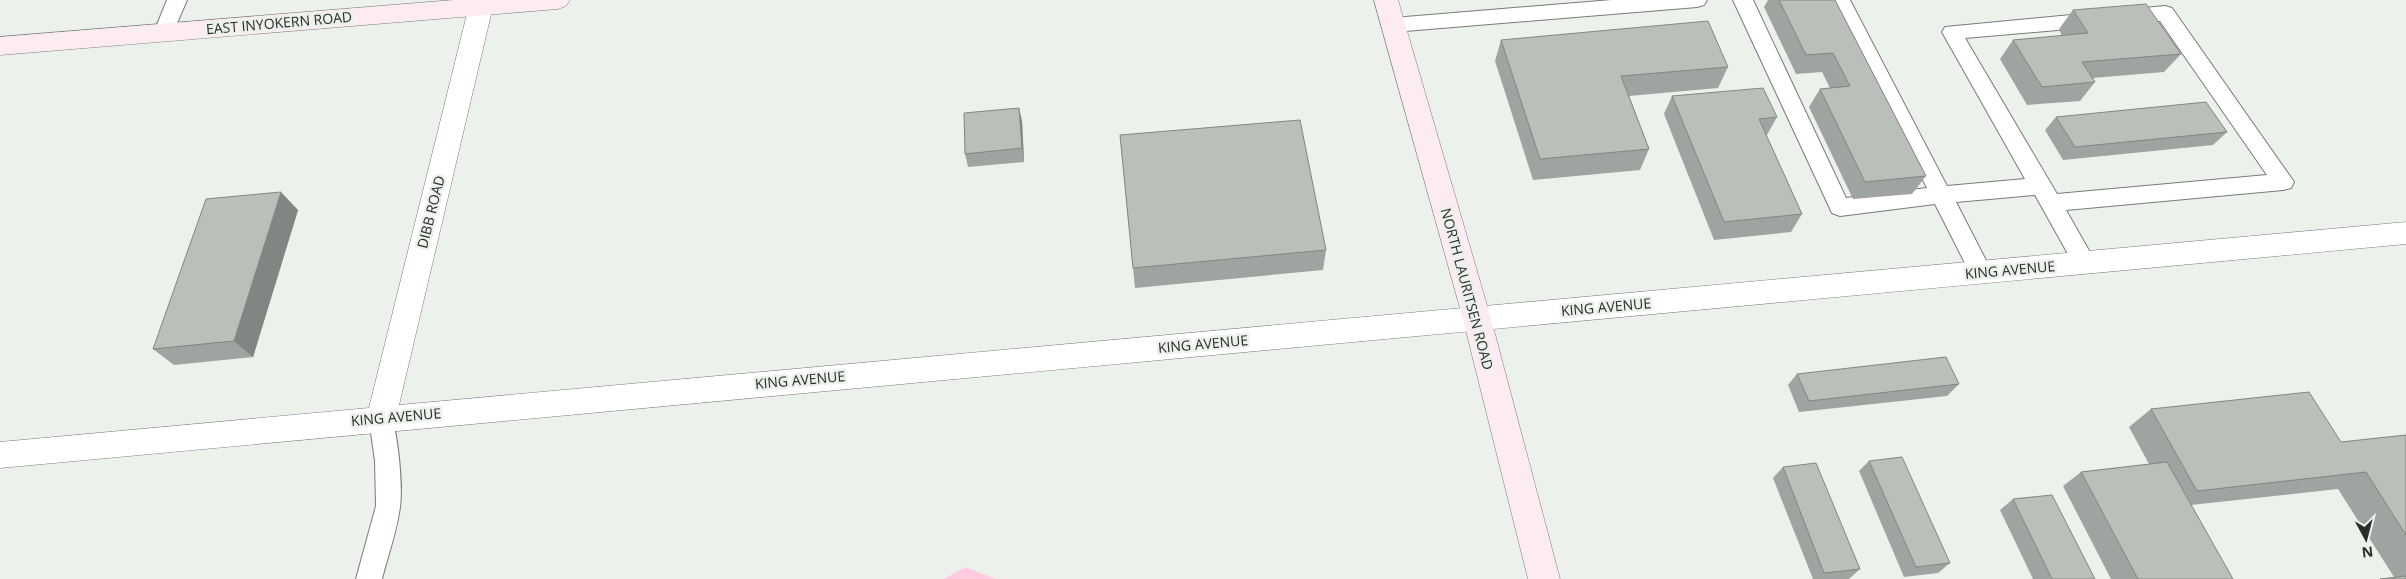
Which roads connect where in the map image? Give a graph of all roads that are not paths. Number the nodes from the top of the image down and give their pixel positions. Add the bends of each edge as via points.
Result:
1 (177, 0) edge
2 (558, 0) edge
3 (1697, 0) edge
4 (1743, 0) edge
5 (1840, 0) edge
6 (481, 6) junction
7 (1390, 13) edge
8 (164, 32) junction
9 (0, 46) edge
10 (2046, 194) junction
11 (1941, 195) junction
12 (2406, 233) edge
13 (2085, 263) junction
14 (1981, 272) junction
15 (1477, 319) junction
16 (381, 418) junction
17 (0, 455) edge
18 (369, 579) edge
19 (1544, 579) edge

1 - 8 lane
2 - 6 street, EAST INYOKERN ROAD
3 - 7 lane
4 - 11 lane via 1840,207
5 - 11 lane
6 - 8 street, EAST INYOKERN ROAD
6 - 16 street, DIBB ROAD
7 - 15 street, NORTH LAURITSEN ROAD
8 - 9 street, EAST INYOKERN ROAD
10 - 10 lane via 1952,32 2165,14 2283,182
10 - 11 lane
10 - 13 lane
11 - 14 lane
12 - 13 street, KING AVENUE
13 - 14 street, KING AVENUE
14 - 15 street, KING AVENUE
15 - 16 street, KING AVENUE
15 - 19 street, NORTH LAURITSEN ROAD
16 - 17 street, KING AVENUE
16 - 18 lane via 387,461 388,506

